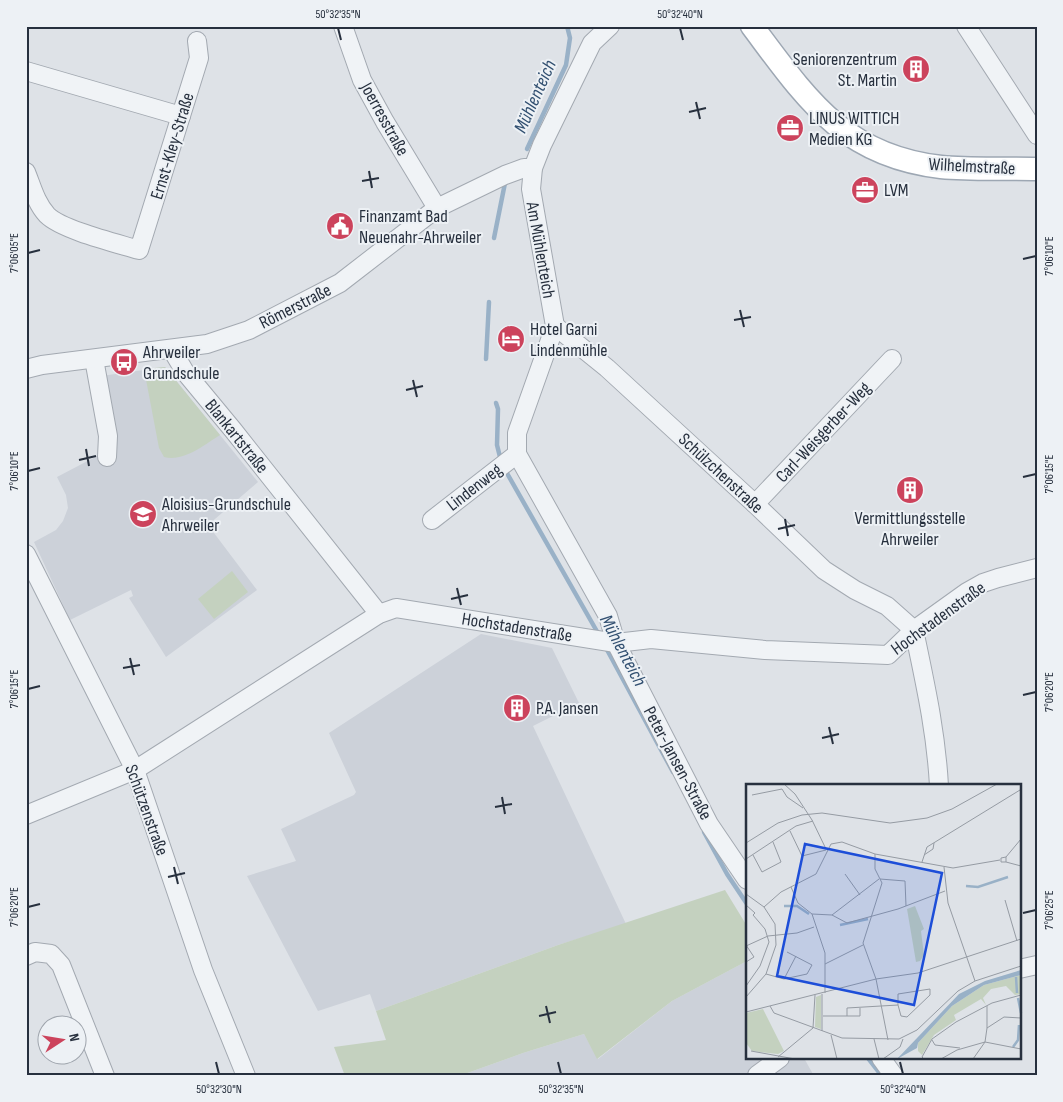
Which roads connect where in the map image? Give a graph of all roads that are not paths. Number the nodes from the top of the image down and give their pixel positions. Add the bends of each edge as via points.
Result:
1 (343, 26) edge
2 (610, 26) edge
3 (752, 26) edge
4 (966, 26) edge
5 (197, 41) dead end
6 (26, 71) edge
7 (181, 116) junction
8 (1037, 135) edge
9 (533, 168) junction
10 (1037, 169) edge
11 (26, 172) edge
12 (437, 208) junction
13 (555, 326) junction
14 (172, 350) junction
15 (94, 359) junction
16 (892, 359) dead end
17 (26, 369) edge
18 (107, 457) dead end
19 (507, 461) junction
20 (755, 504) junction
21 (432, 520) dead end
22 (26, 554) edge
23 (1037, 568) edge
24 (379, 614) junction
25 (914, 630) junction
26 (607, 642) junction
27 (135, 770) junction
28 (939, 784) edge
29 (26, 815) edge
30 (746, 878) edge
31 (26, 956) edge
32 (1037, 965) edge
33 (1020, 969) edge
34 (777, 1060) edge
35 (882, 1060) edge
36 (757, 1074) dead end
37 (105, 1076) edge
38 (246, 1076) edge
39 (894, 1076) edge

1 - 12 street, Joerresstraße via 362,80
2 - 9 street, Am Mühlenteich via 592,43
3 - 10 main road, Wilhelmstraße via 813,105 844,132 868,145 904,160 940,167
4 - 8 street
5 - 7 street, Ernst-Kley-Straße via 199,58
6 - 7 street
7 - 11 street, Ernst-Kley-Straße via 138,250 62,225 48,215 37,200
9 - 12 street, Römerstraße via 506,174
9 - 13 street, Am Mühlenteich via 531,189
12 - 14 street, Römerstraße via 340,283 249,330 206,344
13 - 19 street, Am Mühlenteich
13 - 20 street, Schülzchenstraße via 607,368
14 - 15 street, Römerstraße
14 - 24 street, Blankartstraße via 185,372
15 - 17 street, Römerstraße
15 - 18 street via 108,436
16 - 20 street, Carl-Weisgerber-Weg
19 - 21 street, Lindenweg
19 - 26 street via 608,616
20 - 25 street, Schülzchenstraße via 824,570 887,606
22 - 27 street, Schützenstraße
23 - 25 street, Hochstadenstraße via 983,583
24 - 26 street, Hochstadenstraße via 396,608
24 - 27 street, Hochstadenstraße
25 - 26 street, Hochstadenstraße via 888,655 765,650 651,639
25 - 28 street via 931,707
26 - 30 street, Peter-Jansen-Straße via 710,824
27 - 29 street, Hochstadenstraße
27 - 38 street, Schützenstraße via 203,970
31 - 37 street via 35,952 51,954 61,965
32 - 33 street
34 - 36 street
35 - 39 street

